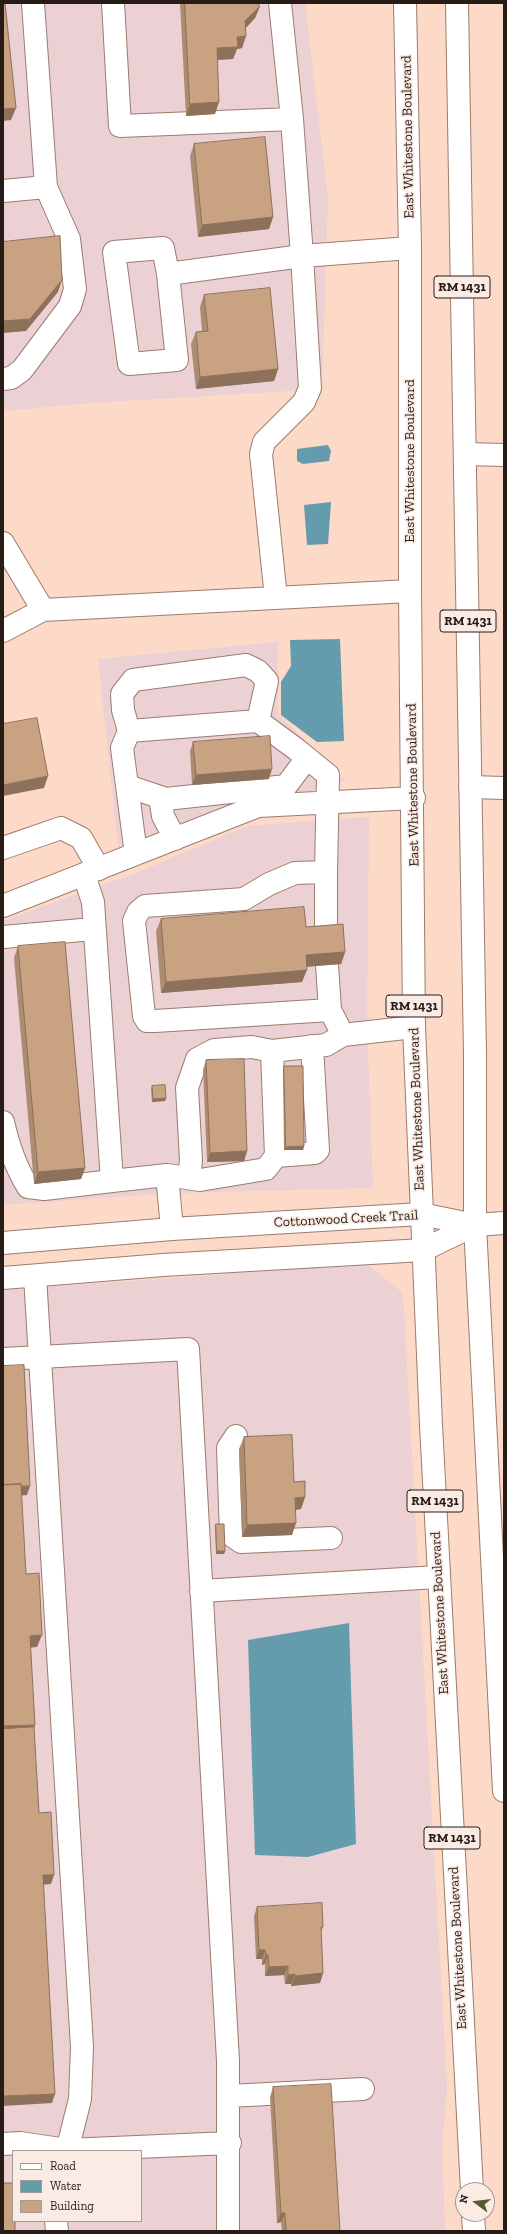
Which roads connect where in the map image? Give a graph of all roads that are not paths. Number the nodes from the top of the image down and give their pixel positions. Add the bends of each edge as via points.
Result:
1 (33, 3) edge
2 (113, 3) edge
3 (280, 3) edge
4 (405, 3) edge
5 (458, 3) edge
6 (292, 119) junction
7 (46, 187) junction
8 (3, 191) edge
9 (410, 248) junction
10 (302, 256) junction
11 (168, 274) junction
12 (3, 379) edge
13 (466, 454) junction
14 (504, 455) edge
15 (3, 543) edge
16 (410, 591) junction
17 (276, 598) junction
18 (43, 610) junction
19 (3, 631) edge
20 (258, 721) junction
21 (129, 731) junction
22 (307, 758) junction
23 (127, 786) junction
24 (470, 787) junction
25 (504, 788) edge
26 (160, 798) junction
27 (414, 798) junction
28 (329, 802) junction
29 (175, 839) junction
30 (3, 848) edge
31 (136, 854) junction
32 (92, 872) junction
33 (326, 872) junction
34 (3, 906) edge
35 (93, 929) junction
36 (3, 937) edge
37 (326, 937) edge
38 (327, 965) edge
39 (330, 1010) junction
40 (414, 1027) junction
41 (343, 1035) junction
42 (312, 1046) junction
43 (272, 1051) junction
44 (3, 1122) edge
45 (276, 1156) junction
46 (167, 1175) junction
47 (189, 1178) junction
48 (112, 1181) junction
49 (421, 1214) junction
50 (504, 1223) edge
51 (475, 1225) junction
52 (172, 1229) junction
53 (3, 1243) edge
54 (423, 1250) junction
55 (35, 1276) junction
56 (3, 1278) edge
57 (41, 1356) junction
58 (3, 1358) edge
59 (236, 1436) dead end
60 (331, 1538) dead end
61 (438, 1577) junction
62 (498, 1581) edge
63 (201, 1591) junction
64 (504, 1791) edge
65 (363, 2089) dead end
66 (229, 2096) junction
67 (230, 2143) junction
68 (3, 2144) edge
69 (67, 2150) edge
70 (472, 2182) edge
71 (228, 2231) edge

1 - 7 main road
2 - 6 main road via 120,126
3 - 6 main road
4 - 9 main road, East Whitestone Boulevard / RM 1431
5 - 13 main road, RM 1431
6 - 10 main road
7 - 8 main road
7 - 12 main road via 69,240 75,290 70,306 22,370 11,378
9 - 10 main road
9 - 16 main road, East Whitestone Boulevard / RM 1431
10 - 11 main road
10 - 17 main road via 310,388 304,402 264,442 261,454
11 - 11 main road via 177,360 129,364 114,252 163,248
13 - 14 main road
13 - 24 main road, RM 1431
15 - 18 main road
16 - 17 main road
16 - 27 main road, East Whitestone Boulevard / RM 1431
17 - 18 main road
18 - 19 main road
20 - 21 main road
20 - 21 main road via 267,681 258,671 246,665 133,680 122,694
20 - 22 main road
21 - 23 main road via 122,748
22 - 26 main road via 286,786
22 - 28 main road via 328,775
23 - 26 main road
23 - 31 main road
24 - 25 main road
24 - 51 main road, RM 1431
26 - 29 main road via 163,816
27 - 28 main road
27 - 40 main road, East Whitestone Boulevard / RM 1431
28 - 29 main road via 258,806
28 - 33 main road
29 - 31 main road
30 - 32 main road via 62,828 81,838
31 - 32 main road
32 - 34 main road
32 - 35 main road
33 - 37 main road
33 - 39 main road via 295,873 268,884 244,899 145,906 138,912 134,921 144,1016 147,1020
35 - 36 main road
35 - 48 main road
38 - 39 main road
39 - 41 main road
40 - 41 main road
40 - 49 main road, East Whitestone Boulevard / RM 1431
41 - 42 main road via 326,1045
42 - 43 main road
42 - 45 main road via 318,1150 315,1153
43 - 45 main road
43 - 47 main road via 252,1047 214,1050 197,1059 187,1088 191,1160
44 - 48 main road via 6,1136 28,1187 44,1189
45 - 47 main road via 266,1169 200,1180
46 - 47 main road
46 - 48 main road
46 - 52 main road
49 - 51 main road, Cottonwood Creek Trail
49 - 52 main road, Cottonwood Creek Trail
49 - 54 main road, East Whitestone Boulevard / RM 1431
50 - 51 main road
51 - 54 main road
51 - 62 main road, RM 1431
52 - 53 main road, Cottonwood Creek Trail
54 - 55 main road via 163,1265
54 - 61 main road, East Whitestone Boulevard / RM 1431
55 - 56 main road
55 - 57 main road
57 - 58 main road
57 - 63 main road via 188,1349
57 - 69 main road via 82,2047 80,2099
59 - 60 main road via 228,1448 232,1535 241,1542
61 - 63 main road
61 - 70 main road, East Whitestone Boulevard / RM 1431
62 - 64 main road, RM 1431
63 - 66 main road
65 - 66 main road
66 - 67 main road
67 - 69 main road
67 - 71 main road
68 - 69 main road via 20,2143

